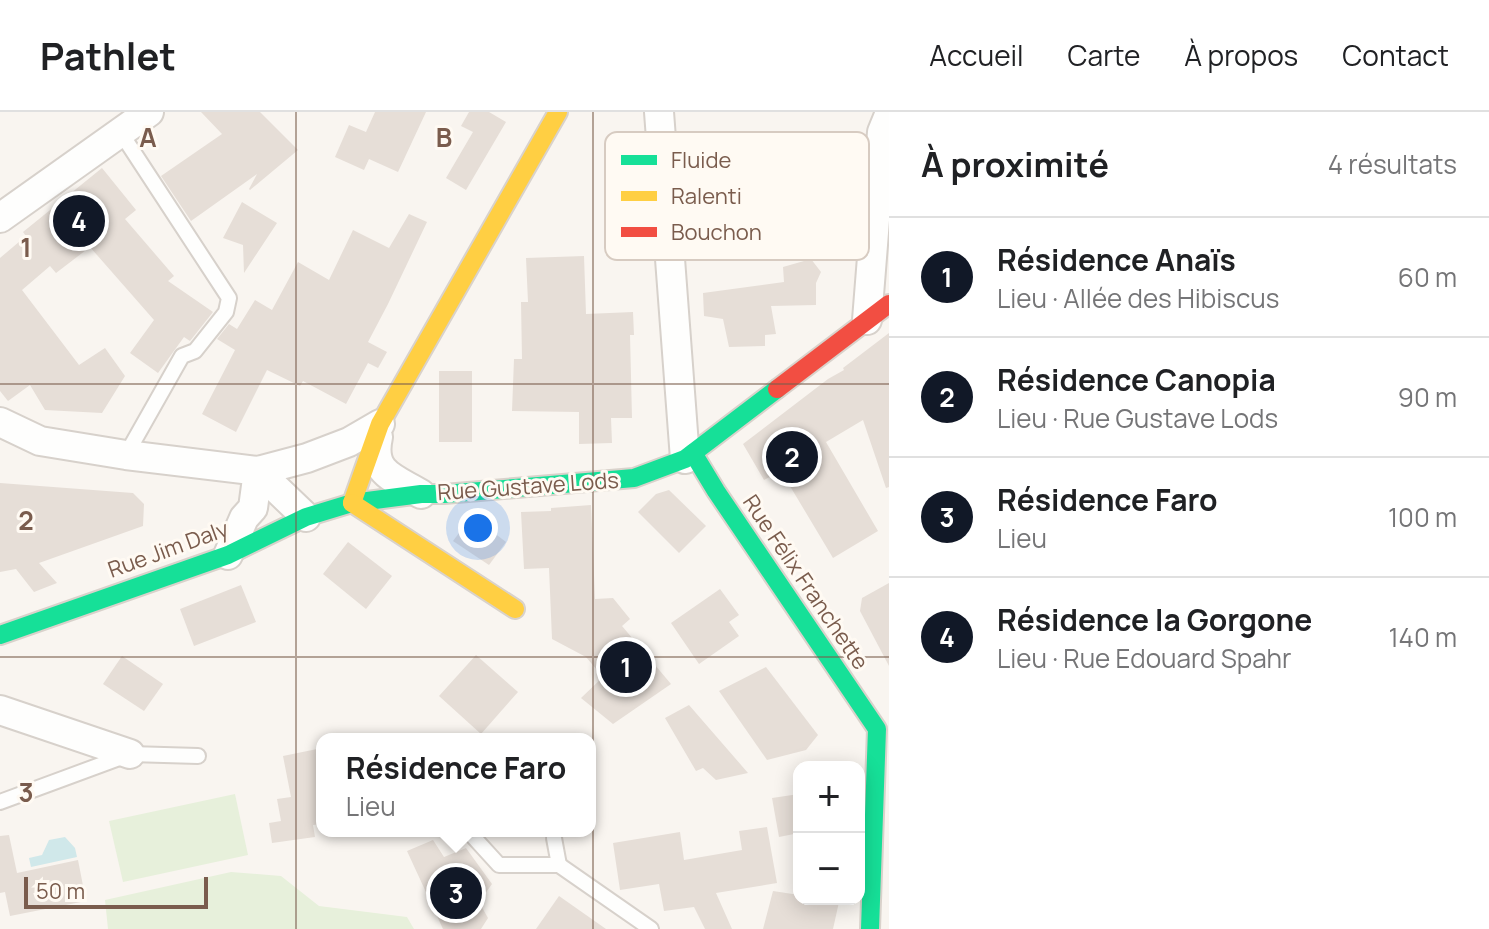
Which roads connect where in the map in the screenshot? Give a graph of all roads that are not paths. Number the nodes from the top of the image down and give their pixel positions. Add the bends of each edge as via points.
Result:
1 (149, 112) edge
2 (558, 112) edge
3 (659, 112) edge
4 (889, 115) edge
5 (661, 132) edge
6 (121, 133) junction
7 (0, 218) edge
8 (672, 260) edge
9 (878, 312) edge
10 (0, 422) edge
11 (380, 424) junction
12 (126, 455) junction
13 (689, 456) junction
14 (258, 471) junction
15 (421, 494) junction
16 (352, 503) junction
17 (306, 517) junction
18 (228, 555) junction
19 (515, 609) dead end
20 (0, 635) edge
21 (0, 710) edge
22 (130, 754) junction
23 (198, 756) dead end
24 (883, 757) edge
25 (0, 802) edge
26 (473, 837) edge
27 (554, 838) dead end
28 (559, 865) junction
29 (651, 929) edge
30 (870, 929) edge

1 - 6 street
2 - 11 street
3 - 5 street
4 - 9 street via 882,132
6 - 7 street
6 - 12 lane via 229,298 226,312 195,351 182,356
8 - 13 street
9 - 13 street, Rue Gustave Lods
10 - 12 street via 40,441
11 - 14 street via 349,442
11 - 15 street via 374,454 384,472
11 - 16 street
12 - 14 street
13 - 15 street, Rue Gustave Lods via 634,478
13 - 24 street, Rue Félix Franchette via 877,729
14 - 17 street
14 - 18 street via 253,508
15 - 16 street, Rue Gustave Lods
16 - 17 street, Rue Jim Daly
16 - 19 street
17 - 18 street, Rue Jim Daly
18 - 20 street, Rue Jim Daly
21 - 22 street
22 - 23 lane
22 - 25 lane
24 - 30 street, Rue Félix Franchette
26 - 28 lane via 499,865
27 - 28 lane
28 - 29 lane

